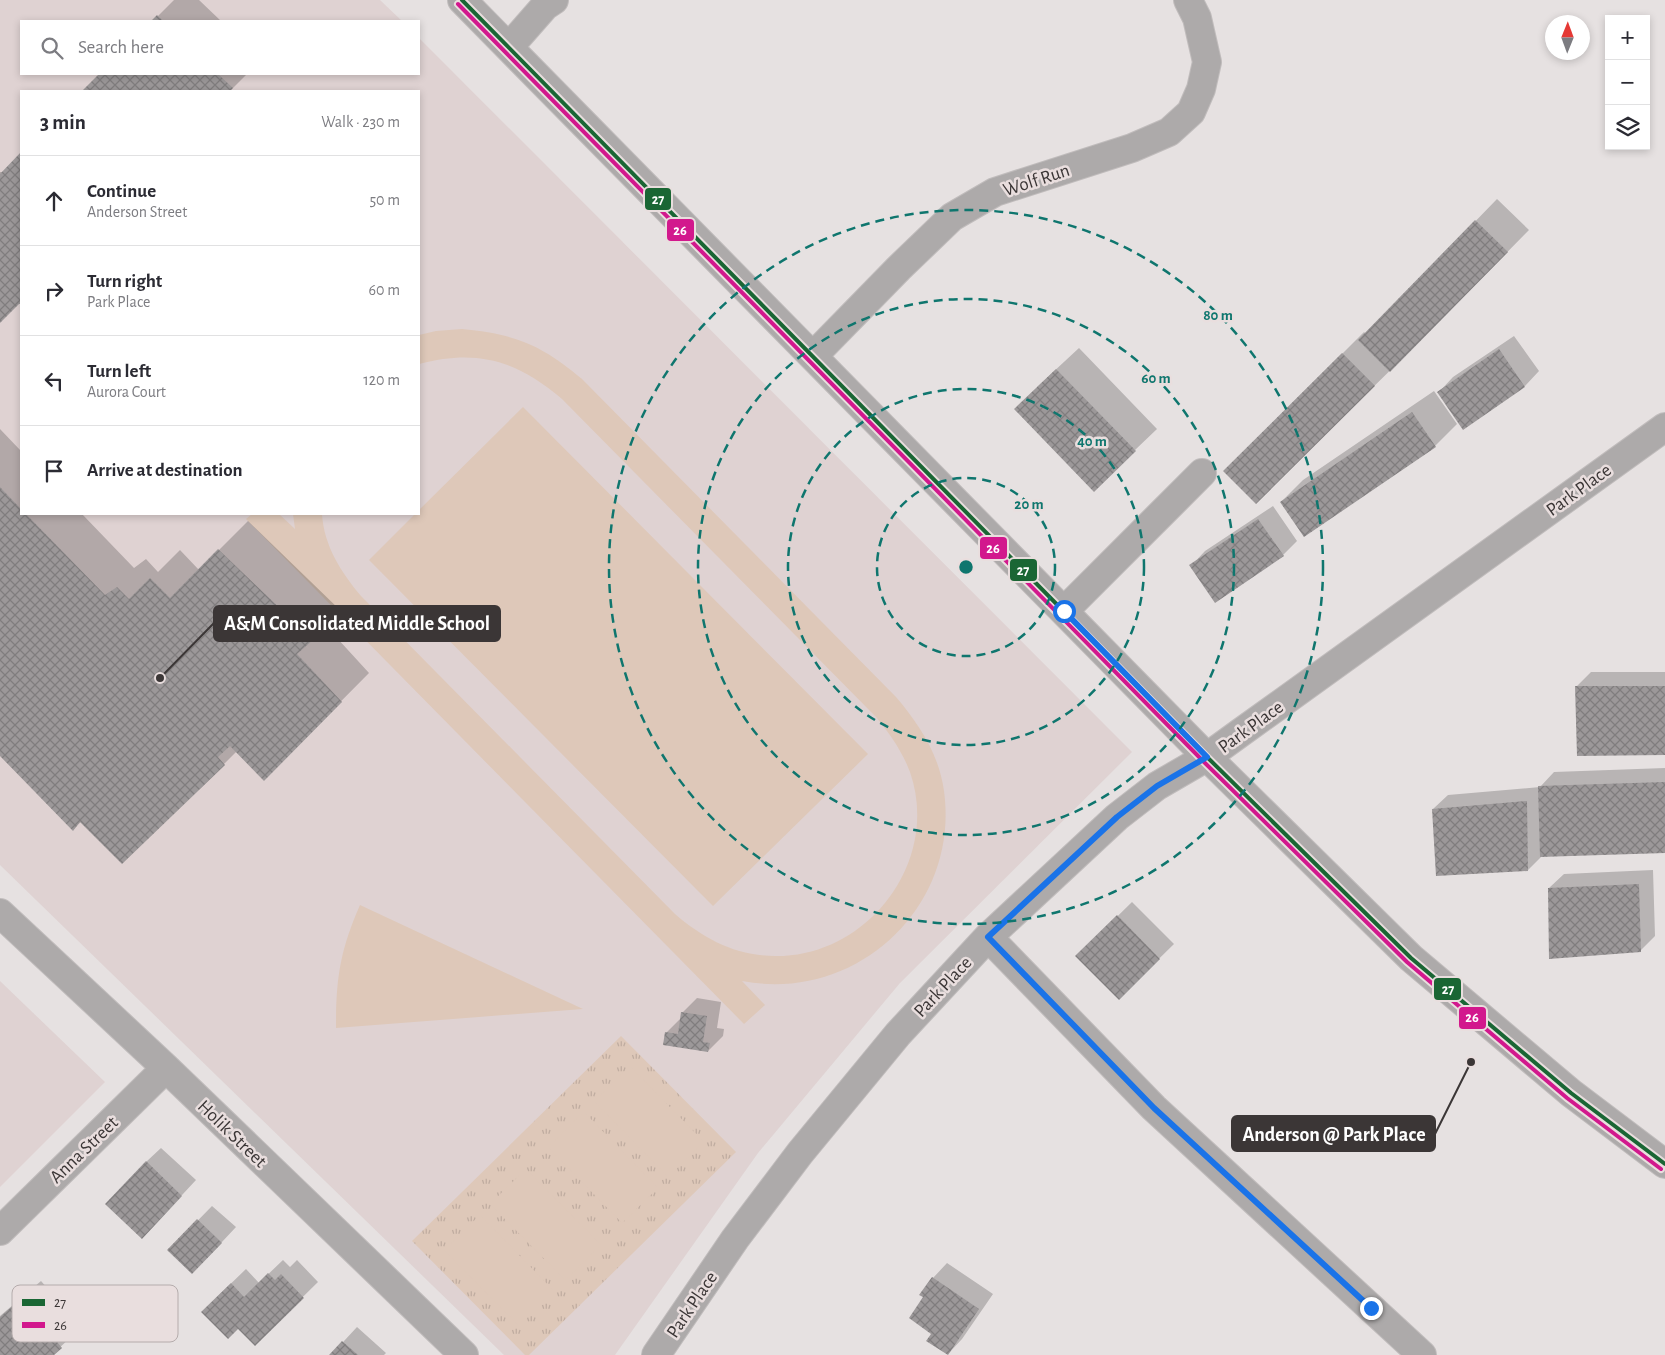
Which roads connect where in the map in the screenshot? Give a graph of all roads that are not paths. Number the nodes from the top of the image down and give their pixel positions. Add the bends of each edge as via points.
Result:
1 (462, 0) edge
2 (554, 0) edge
3 (1188, 0) edge
4 (509, 47) junction
5 (814, 356) junction
6 (1665, 427) edge
7 (1202, 473) dead end
8 (1064, 611) junction
9 (1207, 757) junction
10 (0, 913) edge
11 (988, 937) junction
12 (166, 1068) junction
13 (1665, 1164) edge
14 (0, 1230) edge
15 (464, 1355) edge
16 (656, 1355) edge
17 (1422, 1355) edge

1 - 4 street
2 - 4 street
3 - 5 street, Wolf Run via 1207,62 1191,112 1169,132 1132,148 995,192 952,217
4 - 5 street
5 - 8 street
6 - 9 street, Park Place
7 - 8 street
8 - 9 street
9 - 11 street, Park Place via 1157,786 1117,817
9 - 13 street via 1411,958 1571,1093
10 - 12 street, Holik Street
11 - 16 street, Park Place via 898,1034 800,1153 735,1239
11 - 17 street via 1154,1108
12 - 14 street, Anna Street
12 - 15 street, Holik Street

